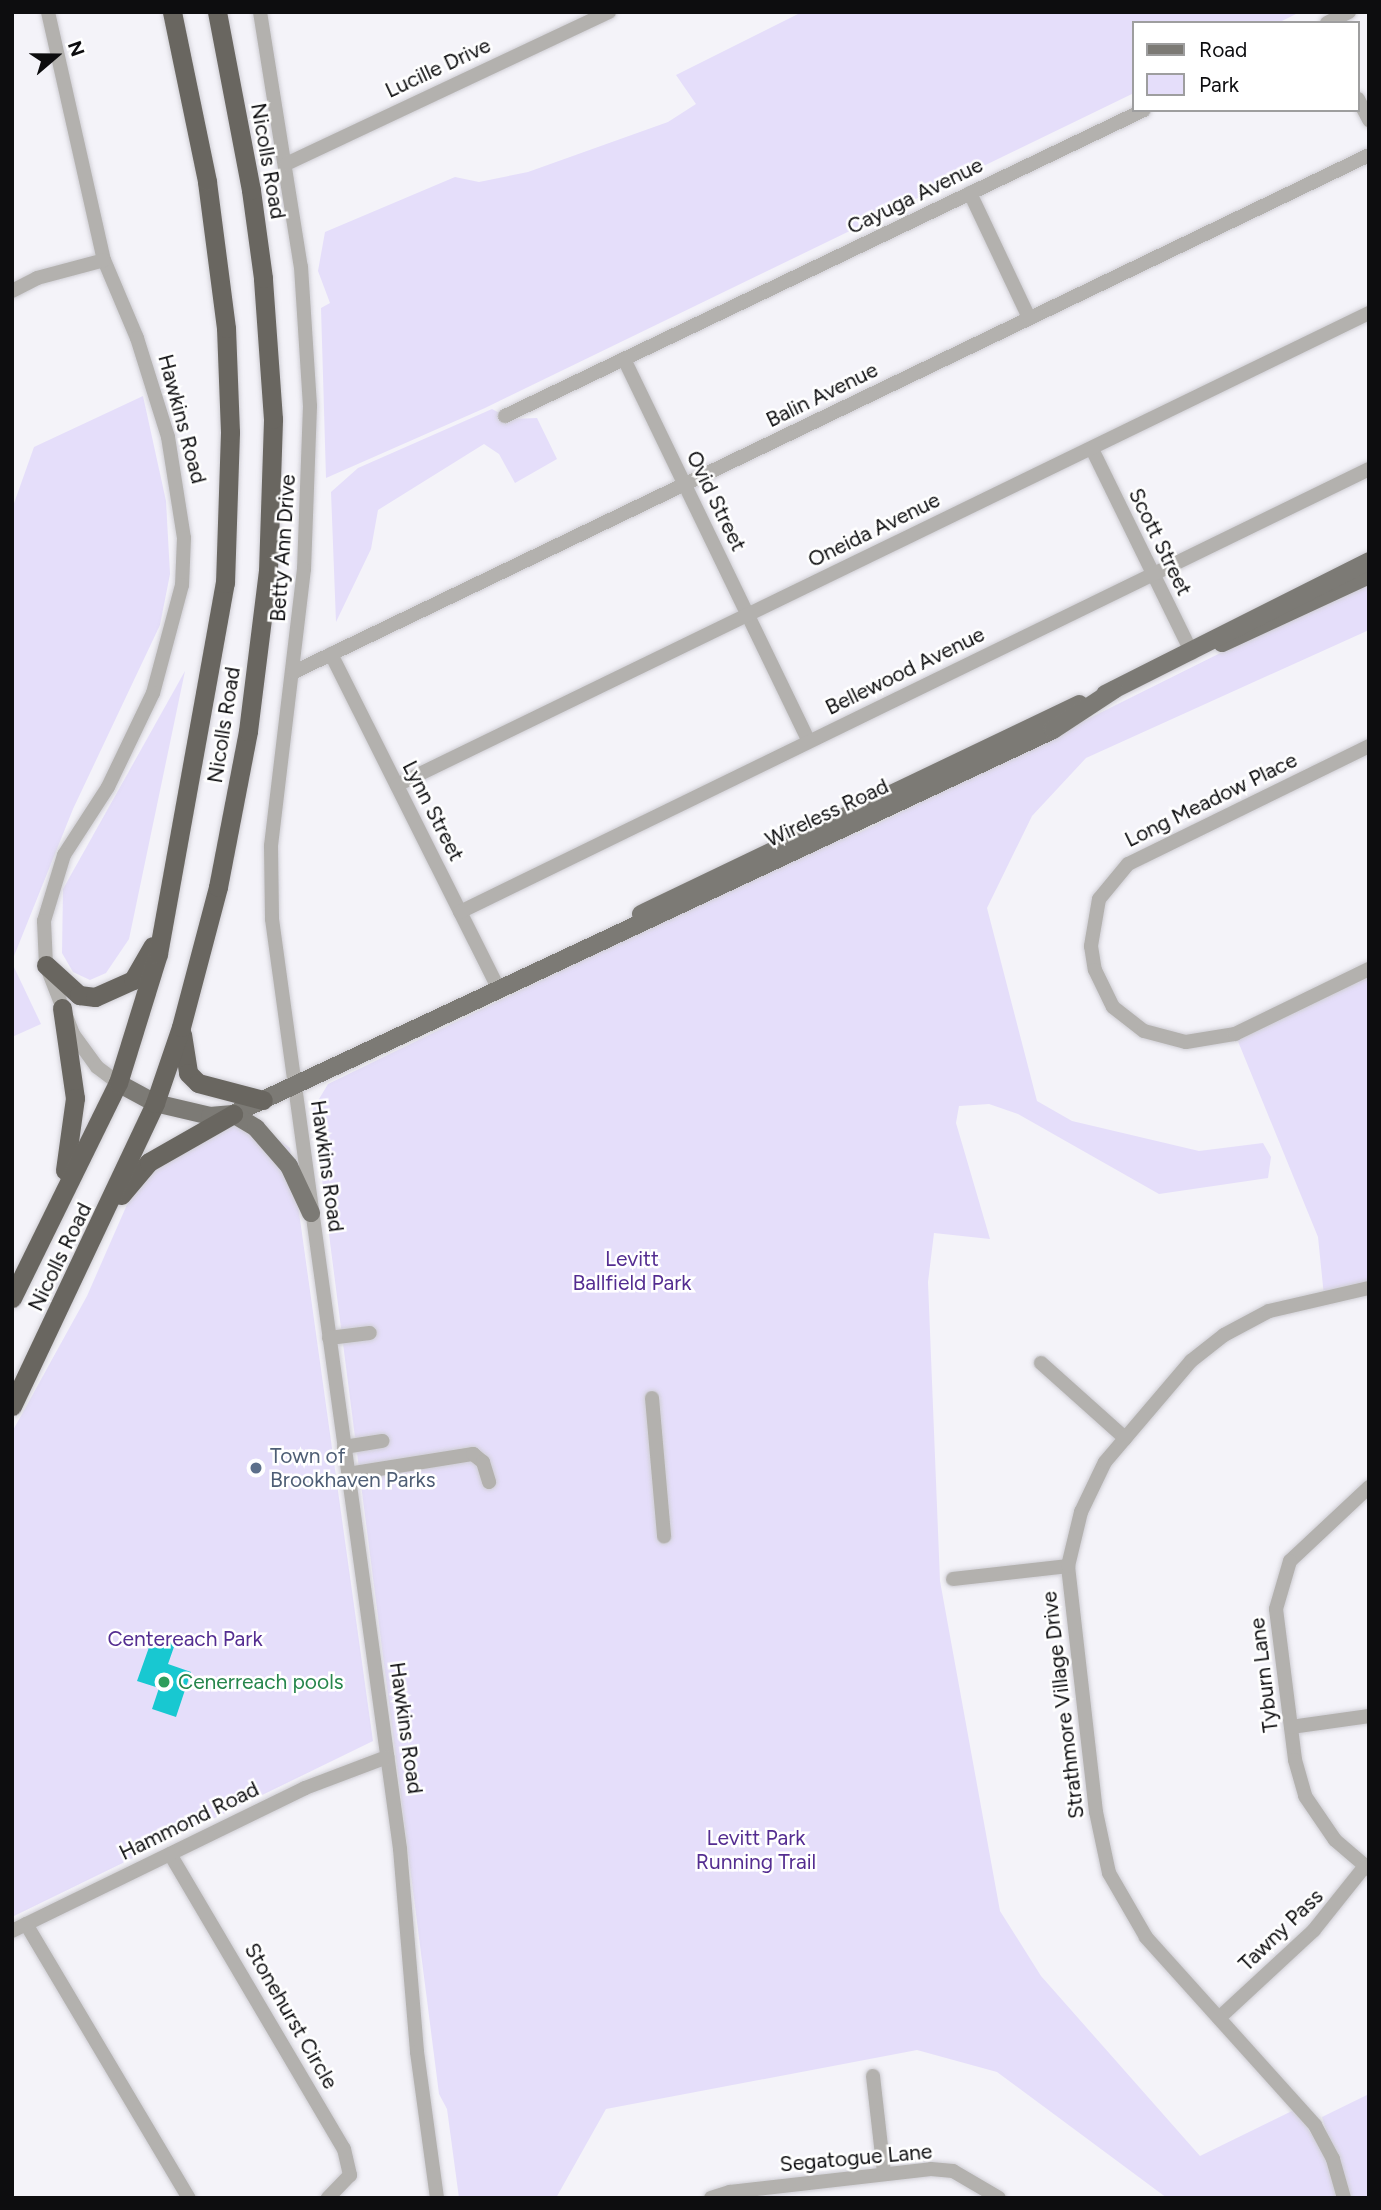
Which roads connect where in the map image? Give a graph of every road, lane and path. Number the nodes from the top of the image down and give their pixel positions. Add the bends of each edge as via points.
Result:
1 (48, 12) edge
2 (172, 12) edge
3 (217, 12) edge
4 (260, 12) edge
5 (609, 12) edge
6 (1349, 12) edge
7 (1331, 21) edge
8 (1360, 103) edge
9 (1140, 112) edge
10 (1369, 120) edge
11 (1369, 155) edge
12 (286, 164) junction
13 (970, 193) junction
14 (104, 260) junction
15 (12, 291) edge
16 (1369, 313) edge
17 (1029, 318) junction
18 (624, 359) junction
19 (505, 416) dead end
20 (1092, 449) junction
21 (1369, 469) edge
22 (685, 484) junction
23 (1369, 561) edge
24 (1152, 574) junction
25 (1369, 575) edge
26 (748, 614) junction
27 (1192, 653) junction
28 (331, 654) junction
29 (294, 672) junction
30 (809, 741) junction
31 (1369, 746) edge
32 (397, 785) junction
33 (460, 912) junction
34 (164, 927) junction
35 (46, 965) junction
36 (1369, 969) edge
37 (498, 988) junction
38 (62, 1008) junction
39 (181, 1027) junction
40 (118, 1083) junction
41 (293, 1087) junction
42 (264, 1100) junction
43 (155, 1103) junction
44 (233, 1114) junction
45 (58, 1203) junction
46 (108, 1209) junction
47 (311, 1213) junction
48 (1369, 1288) edge
49 (12, 1298) edge
50 (370, 1333) dead end
51 (329, 1338) junction
52 (1041, 1363) dead end
53 (652, 1398) dead end
54 (12, 1406) edge
55 (1125, 1438) junction
56 (383, 1441) dead end
57 (344, 1447) junction
58 (348, 1474) junction
59 (489, 1482) dead end
60 (1369, 1488) edge
61 (664, 1536) dead end
62 (1068, 1566) junction
63 (953, 1579) dead end
64 (1369, 1716) edge
65 (1291, 1727) junction
66 (387, 1758) junction
67 (170, 1854) junction
68 (1367, 1868) edge
69 (19, 1927) edge
70 (1219, 2018) junction
71 (873, 2076) dead end
72 (884, 2174) junction
73 (788, 2192) edge
74 (189, 2198) edge
75 (328, 2198) edge
76 (438, 2198) edge
77 (711, 2198) edge
78 (999, 2198) edge
79 (1344, 2198) edge

1 - 14 street, Hawkins Road
2 - 34 highway, Nicolls Road via 207,181 226,328 230,492 225,583 212,678
3 - 39 highway, Nicolls Road via 263,278 273,419 268,571 218,887
4 - 12 street, Betty Ann Drive
5 - 12 street, Lucille Drive
6 - 7 street
8 - 10 street
9 - 13 street, Cayuga Avenue
11 - 17 street, Balin Avenue
12 - 29 street, Betty Ann Drive via 301,267 310,405 304,569
13 - 17 street
13 - 18 street, Cayuga Avenue
14 - 15 street via 37,278
14 - 35 street, Hawkins Road via 137,338 168,437 184,538 182,586 153,693 134,738 64,855 44,920
16 - 20 street, Oneida Avenue
17 - 22 street, Balin Avenue
18 - 19 street
18 - 22 street, Ovid Street
20 - 24 street, Scott Street
20 - 26 street, Oneida Avenue
21 - 24 street, Bellewood Avenue
22 - 26 street, Ovid Street
22 - 28 street, Balin Avenue
23 - 27 main road, Wireless Road via 1240,623
24 - 27 street, Scott Street
24 - 30 street, Bellewood Avenue
25 - 27 main road, Wireless Road via 1244,635
26 - 30 street, Ovid Street
26 - 32 street, Oneida Avenue
27 - 37 main road, Wireless Road via 1047,716
28 - 29 street, Balin Avenue
28 - 32 street, Lynn Street
29 - 41 street, Betty Ann Drive via 270,876
30 - 33 street, Bellewood Avenue
31 - 36 street, Long Meadow Place via 1138,857 1105,888 1091,934 1095,970 1113,1007 1144,1031 1172,1040 1236,1034
32 - 33 street, Lynn Street
33 - 37 street, Lynn Street
34 - 35 highway via 133,979 110,994 79,995
34 - 40 highway, Nicolls Road
35 - 38 street, Hawkins Road
37 - 41 main road, Wireless Road
38 - 40 street, Hawkins Road via 72,1034 97,1067
38 - 45 highway via 75,1098 71,1147
39 - 42 highway via 183,1057 188,1073 198,1083
39 - 43 highway, Nicolls Road
40 - 43 main road, Hawkins Road
40 - 45 highway, Nicolls Road
41 - 42 main road, Hawkins Road
41 - 47 street, Hawkins Road
42 - 44 main road, Hawkins Road
43 - 44 main road, Hawkins Road via 210,1116
43 - 46 highway, Nicolls Road
44 - 46 highway via 149,1162
44 - 47 main road via 270,1141 289,1166
45 - 49 highway, Nicolls Road
46 - 54 highway, Nicolls Road
47 - 51 street, Hawkins Road
48 - 55 street, Strathmore Village Drive via 1287,1304 1231,1330 1176,1375
50 - 51 street
51 - 57 street, Hawkins Road
52 - 55 street
53 - 61 street
55 - 62 street, Strathmore Village Drive via 1105,1462 1088,1497
56 - 57 street
57 - 58 street, Hawkins Road
58 - 59 street via 473,1454 483,1462
58 - 66 street, Hawkins Road
60 - 65 street, Tyburn Lane via 1296,1554 1280,1585 1276,1609
62 - 63 street
62 - 70 street, Strathmore Village Drive via 1096,1812 1109,1873 1146,1937
64 - 65 street
65 - 68 street, Tyburn Lane via 1305,1796 1335,1840
66 - 67 street, Hammond Road via 325,1779
66 - 76 street, Hawkins Road via 417,2052
67 - 69 street, Hammond Road
67 - 75 street, Stonehurst Circle via 344,2149 351,2175
68 - 70 street, Tawny Pass via 1314,1930
69 - 74 street
70 - 79 street, Strathmore Village Drive via 1315,2125 1333,2160
71 - 72 street
72 - 73 street, Segatogue Lane
72 - 78 street, Segatogue Lane via 953,2171
73 - 77 street, Segatogue Lane

